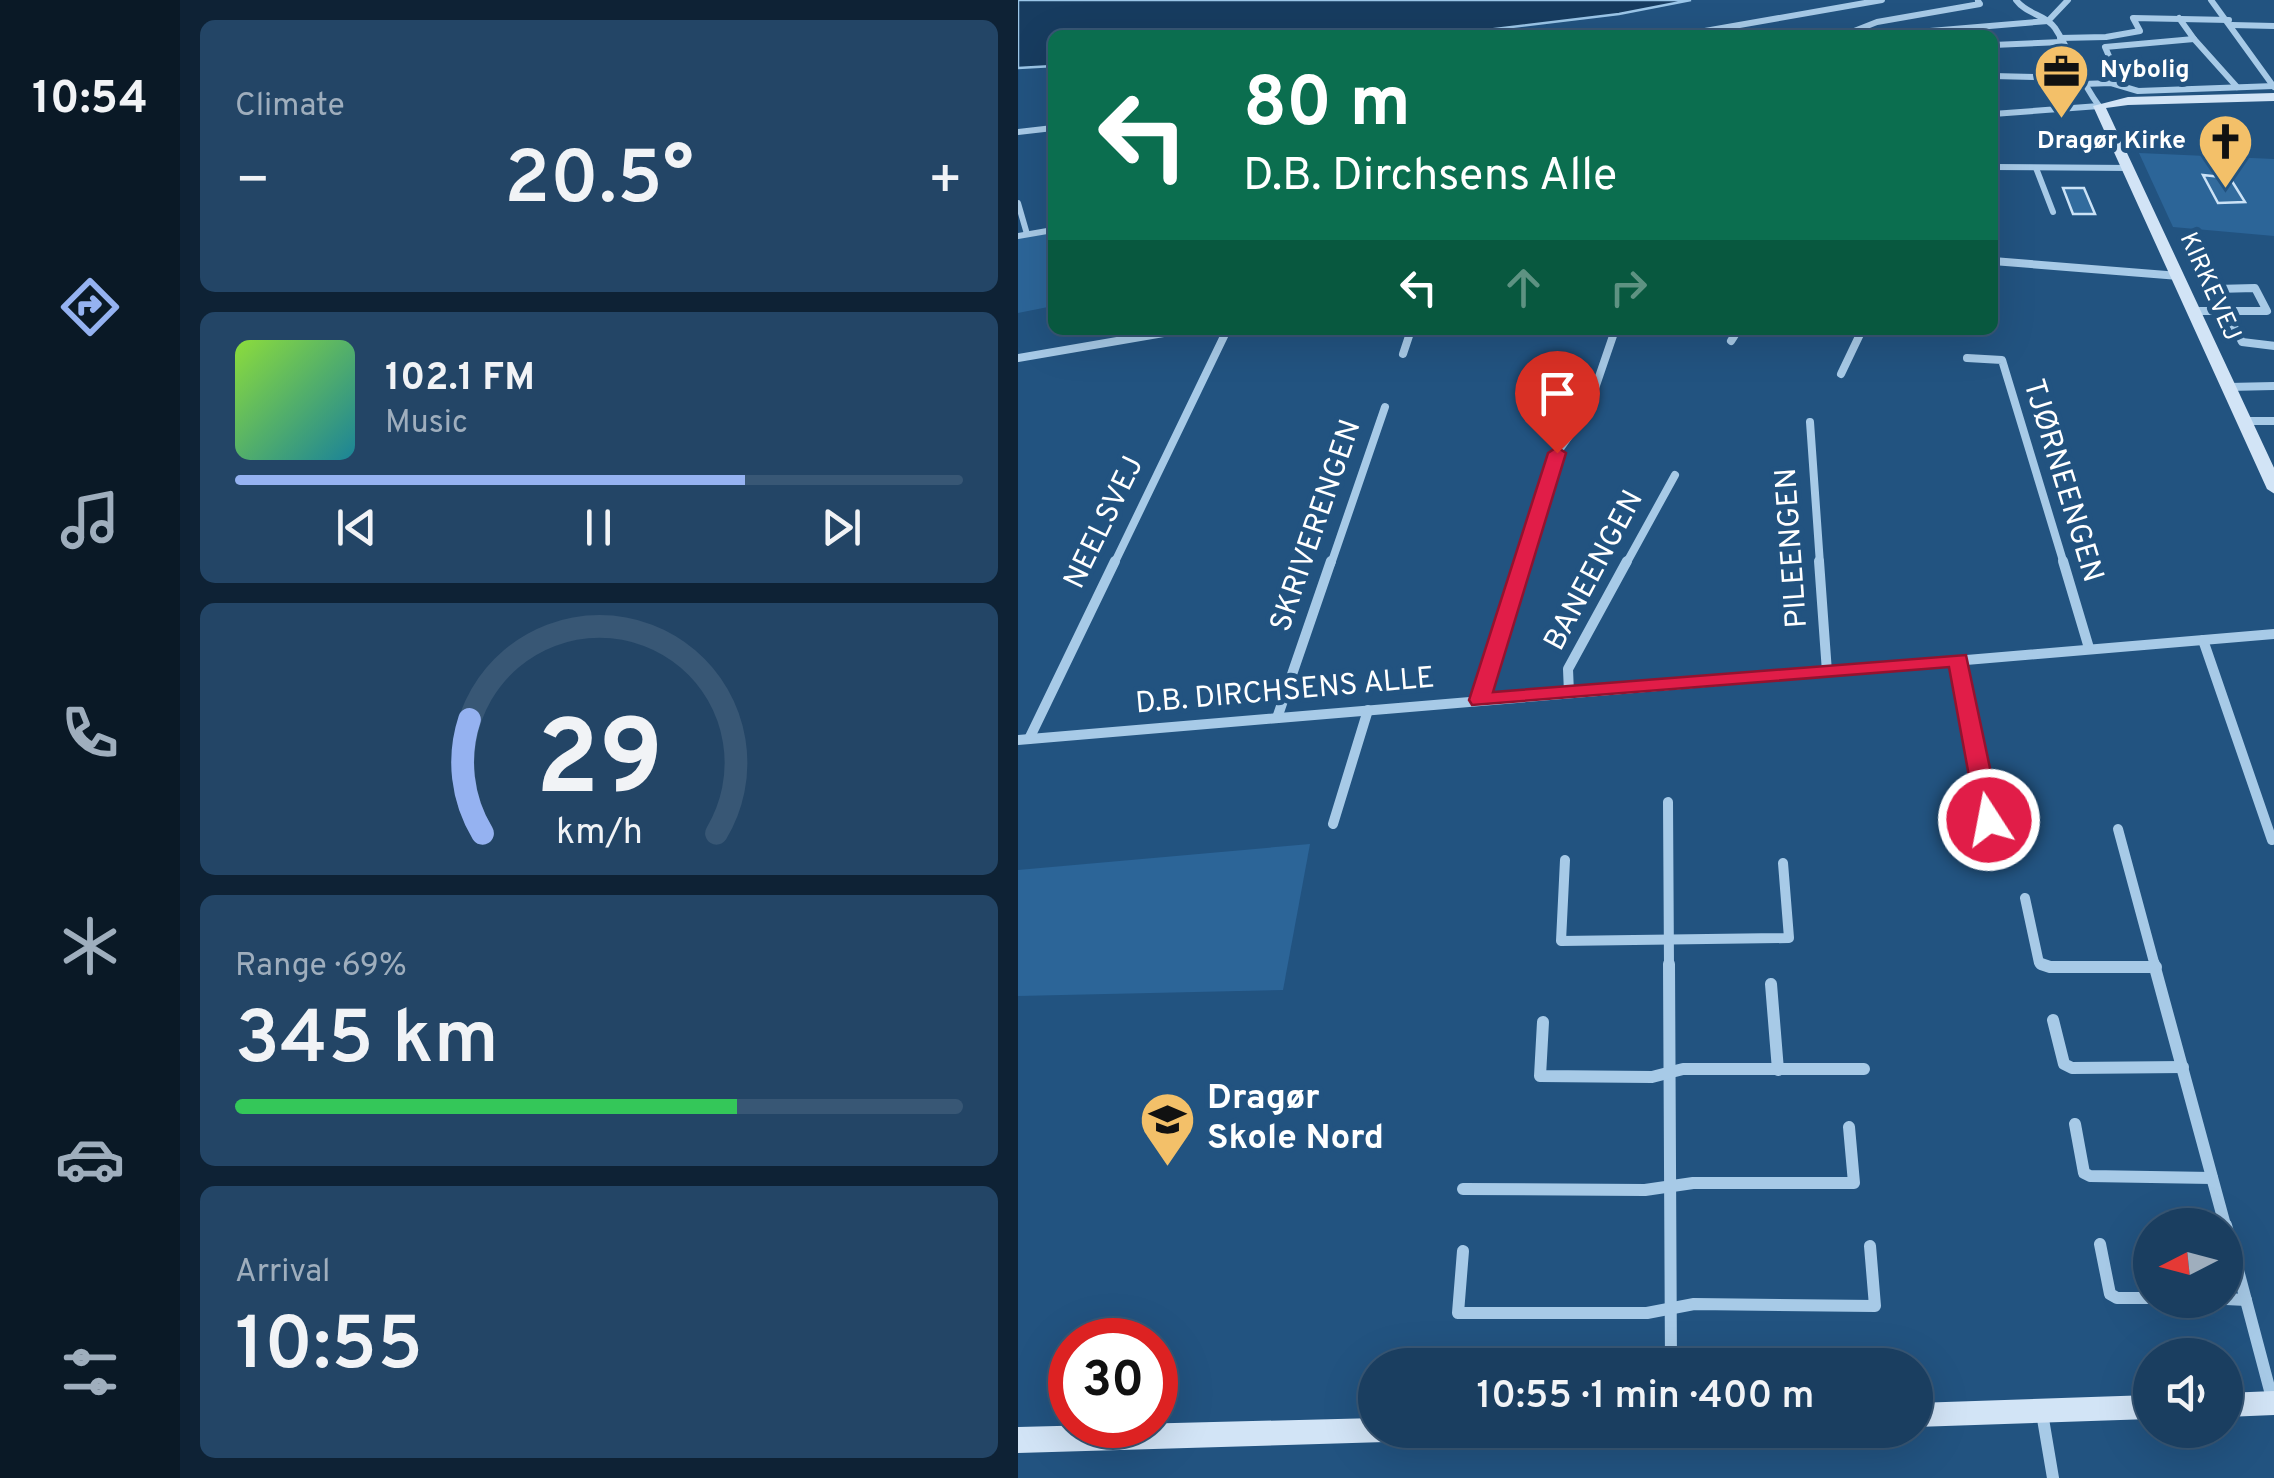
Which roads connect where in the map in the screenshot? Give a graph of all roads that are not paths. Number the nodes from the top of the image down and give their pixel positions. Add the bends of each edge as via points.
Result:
1 (1813, 0) edge
2 (1882, 0) edge
3 (1977, 0) edge
4 (2016, 0) edge
5 (2068, 0) edge
6 (2210, 0) edge
7 (1849, 6) junction
8 (1824, 9) junction
9 (1911, 15) junction
10 (2179, 18) junction
11 (2049, 20) junction
12 (1877, 22) junction
13 (2231, 23) junction
14 (2274, 26) edge
15 (1710, 30) edge
16 (1849, 30) edge
17 (1928, 30) edge
18 (1959, 30) edge
19 (2194, 38) junction
20 (2061, 40) junction
21 (1998, 44) edge
22 (1998, 76) edge
23 (2080, 81) junction
24 (2122, 86) junction
25 (2237, 87) junction
26 (2274, 87) edge
27 (2274, 97) edge
28 (2099, 106) junction
29 (1998, 114) edge
30 (1048, 129) edge
31 (1018, 132) edge
32 (1998, 168) edge
33 (2036, 168) junction
34 (2130, 168) junction
35 (1018, 202) edge
36 (2052, 212) dead end
37 (1048, 231) edge
38 (1023, 235) edge
39 (1998, 261) edge
40 (2178, 276) junction
41 (2195, 311) junction
42 (2226, 311) junction
43 (1152, 335) edge
44 (1225, 335) edge
45 (1409, 335) edge
46 (1612, 335) edge
47 (1734, 335) edge
48 (1860, 335) edge
49 (1731, 340) dead end
50 (2274, 346) edge
51 (1403, 354) dead end
52 (1018, 358) edge
53 (1967, 358) dead end
54 (1841, 374) dead end
55 (2228, 386) junction
56 (2274, 386) edge
57 (1385, 407) dead end
58 (2244, 421) junction
59 (2274, 421) edge
60 (1810, 422) dead end
61 (1676, 475) dead end
62 (2274, 488) edge
63 (2274, 634) edge
64 (2203, 640) junction
65 (2089, 648) junction
66 (1958, 660) junction
67 (1827, 672) junction
68 (1569, 693) junction
69 (1480, 700) junction
70 (1368, 710) junction
71 (1277, 718) junction
72 (1024, 739) edge
73 (1668, 802) dead end
74 (1989, 820) dead end
75 (1334, 824) dead end
76 (2118, 829) dead end
77 (2272, 840) edge
78 (1565, 860) dead end
79 (1784, 863) dead end
80 (2025, 898) dead end
81 (1669, 940) junction
82 (2156, 967) junction
83 (1771, 984) dead end
84 (2054, 1020) dead end
85 (1544, 1022) dead end
86 (2182, 1067) junction
87 (1778, 1070) junction
88 (1864, 1070) dead end
89 (1670, 1072) junction
90 (2074, 1124) dead end
91 (1848, 1127) dead end
92 (2212, 1178) junction
93 (1670, 1186) junction
94 (1463, 1189) dead end
95 (2221, 1208) edge
96 (2100, 1244) dead end
97 (1870, 1246) dead end
98 (1463, 1251) dead end
99 (2243, 1289) edge
100 (2133, 1298) edge
101 (2243, 1300) edge
102 (2246, 1300) junction
103 (1670, 1309) junction
104 (1671, 1348) edge
105 (2274, 1403) edge
106 (2243, 1404) edge
107 (2133, 1409) edge
108 (2042, 1412) junction
109 (1933, 1415) edge
110 (1358, 1431) edge
111 (1018, 1440) edge
112 (2053, 1478) edge

1 - 8 street
2 - 7 street
3 - 9 street
4 - 11 street
5 - 11 street
6 - 13 street
7 - 8 street
7 - 12 street
8 - 15 street
9 - 12 street
9 - 17 street
10 - 13 street
10 - 19 street
10 - 20 street via 2133,18 2140,31
11 - 18 street
11 - 20 street
12 - 16 street
13 - 14 street
13 - 26 street
19 - 24 street via 2104,49
19 - 25 street
20 - 21 street
20 - 23 street
22 - 23 street
23 - 24 street
23 - 28 street
24 - 25 street
25 - 26 street
27 - 28 main road
28 - 29 street
28 - 34 main road, KIRKEVEJ
30 - 31 street
32 - 33 street
33 - 34 street
33 - 36 street
34 - 40 main road, KIRKEVEJ
35 - 38 street
37 - 38 street
39 - 40 street
40 - 41 main road, KIRKEVEJ
41 - 42 street
41 - 55 main road, KIRKEVEJ
42 - 42 street via 2240,311 2267,311 2255,288 2216,288
42 - 50 street via 2242,342
43 - 52 street
44 - 72 street, NEELSVEJ
45 - 51 street
46 - 69 street via 1589,404 1557,453
47 - 49 street
48 - 54 street
53 - 65 street, TJØRNEENGEN via 2002,360
55 - 56 street
55 - 58 main road, KIRKEVEJ
57 - 71 street, SKRIVERENGEN
58 - 59 street
58 - 62 main road, KIRKEVEJ
60 - 67 street, PILEENGEN
61 - 68 street, BANEENGEN via 1568,669
63 - 64 street, D.B. DIRCHSENS ALLE
64 - 65 street, D.B. DIRCHSENS ALLE
64 - 77 street
65 - 66 street, D.B. DIRCHSENS ALLE
66 - 67 street, D.B. DIRCHSENS ALLE
66 - 74 street
67 - 68 street, D.B. DIRCHSENS ALLE
68 - 69 street, D.B. DIRCHSENS ALLE
69 - 70 street, D.B. DIRCHSENS ALLE
70 - 71 street, D.B. DIRCHSENS ALLE
70 - 75 street
71 - 72 street, D.B. DIRCHSENS ALLE
73 - 81 street
76 - 82 street
78 - 81 street via 1561,941
79 - 81 street via 1788,938
80 - 82 street via 2039,963
81 - 89 street
82 - 86 street
83 - 87 street
84 - 86 street via 2064,1064 2072,1068
85 - 89 street via 1540,1076
86 - 92 street
87 - 88 street
87 - 89 street
89 - 93 street
90 - 92 street via 2090,1176
91 - 93 street via 1854,1182
92 - 95 street
93 - 94 street
93 - 103 street
96 - 100 street via 2110,1294
97 - 103 street via 1875,1306
98 - 103 street via 1458,1313
99 - 102 street
101 - 102 street
102 - 105 street
103 - 104 street
105 - 106 main road
107 - 108 main road
108 - 109 main road
108 - 112 street
110 - 111 main road

